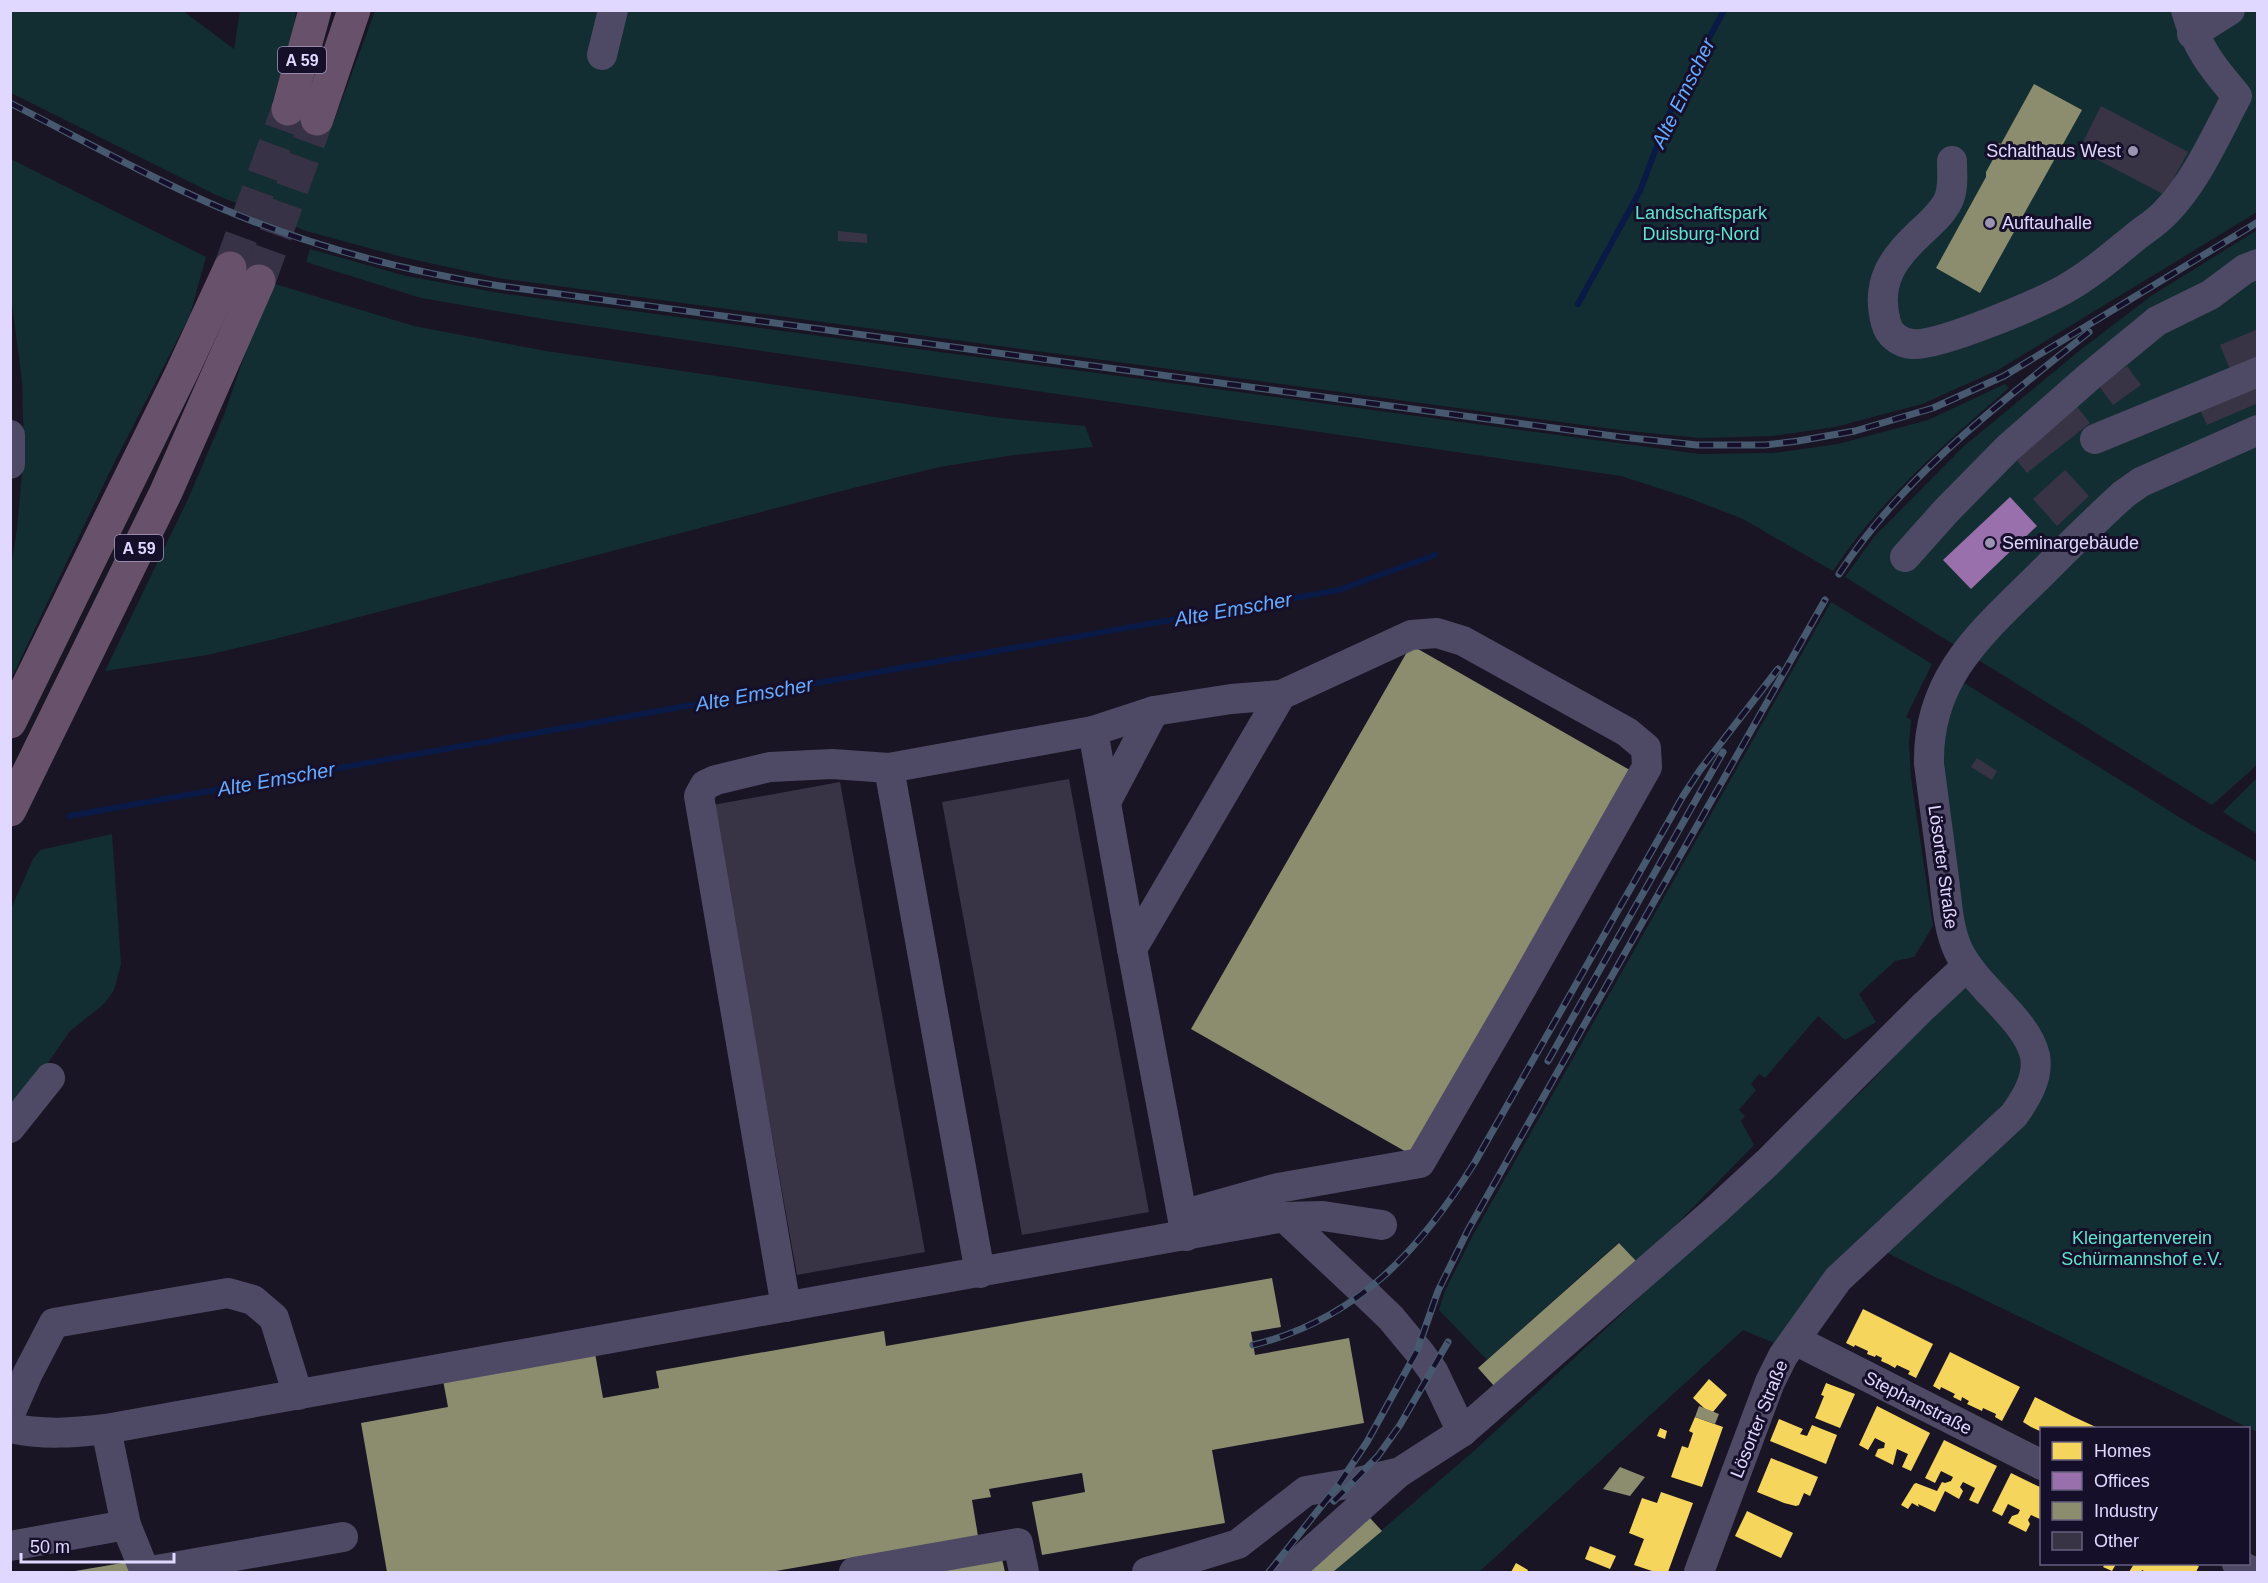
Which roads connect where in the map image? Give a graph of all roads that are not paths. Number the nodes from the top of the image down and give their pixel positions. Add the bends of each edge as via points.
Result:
1 (315, 10) edge
2 (354, 10) edge
3 (613, 10) edge
4 (2230, 10) edge
5 (2189, 22) edge
6 (602, 55) dead end
7 (1953, 161) dead end
8 (2258, 264) edge
9 (2258, 372) edge
10 (2258, 430) edge
11 (10, 435) edge
12 (2095, 439) dead end
13 (10, 464) edge
14 (1905, 557) dead end
15 (1281, 695) junction
16 (1154, 711) junction
17 (10, 722) edge
18 (1093, 731) junction
19 (889, 768) junction
20 (1106, 802) junction
21 (10, 810) edge
22 (1132, 949) junction
23 (1967, 966) junction
24 (50, 1078) dead end
25 (10, 1128) edge
26 (1284, 1217) junction
27 (1184, 1225) junction
28 (1382, 1225) dead end
29 (980, 1273) junction
30 (786, 1307) junction
31 (1794, 1340) junction
32 (297, 1395) junction
33 (10, 1414) edge
34 (10, 1428) edge
35 (106, 1429) junction
36 (1462, 1432) junction
37 (2040, 1464) edge
38 (1400, 1472) junction
39 (126, 1525) junction
40 (343, 1537) dead end
41 (10, 1546) edge
42 (145, 1572) edge
43 (855, 1572) edge
44 (1024, 1572) edge
45 (1147, 1572) edge
46 (1288, 1572) edge
47 (1699, 1572) edge

1 - 2 highway, A 59 via 302,114
3 - 6 street
4 - 5 street
5 - 7 street via 2209,63 2237,96 2202,161 2166,212 2066,289 1944,339 1912,344 1891,334 1886,324 1885,281 1900,253 1949,199
8 - 14 street via 2210,295 2157,321 2090,376 2008,448
9 - 12 street
10 - 23 street, Lösorter Straße via 2140,482 2124,494 1993,622 1965,652 1951,675 1930,726 1929,764 1950,924
11 - 13 street
15 - 16 street
15 - 22 street
15 - 27 street via 1411,635 1437,633 1463,641 1627,732 1646,748 1647,767 1420,1163 1278,1188
16 - 18 street
16 - 20 street
17 - 21 highway, A 59 via 171,395 244,274 166,492
18 - 19 street
18 - 20 street
19 - 29 street
19 - 30 street via 832,764 770,767 710,782 699,796
20 - 22 street
22 - 27 street
23 - 31 street, Lösorter Straße via 2028,1037 2035,1058 2029,1092 2014,1115 1838,1279
23 - 36 street via 1733,1194
24 - 25 street
26 - 27 street
26 - 28 street via 1323,1216
26 - 36 street via 1391,1318 1420,1353 1433,1371
27 - 29 street
29 - 30 street
30 - 32 street
31 - 37 street, Stephanstraße
31 - 47 street, Lösorter Straße via 1770,1382
32 - 33 street via 274,1318 254,1300 228,1293 54,1323
32 - 35 street
34 - 35 street via 62,1434
35 - 39 street
36 - 38 street
38 - 45 street via 1306,1491 1238,1544
38 - 46 street
39 - 41 street
39 - 42 street
40 - 42 street
43 - 44 street via 1018,1543

